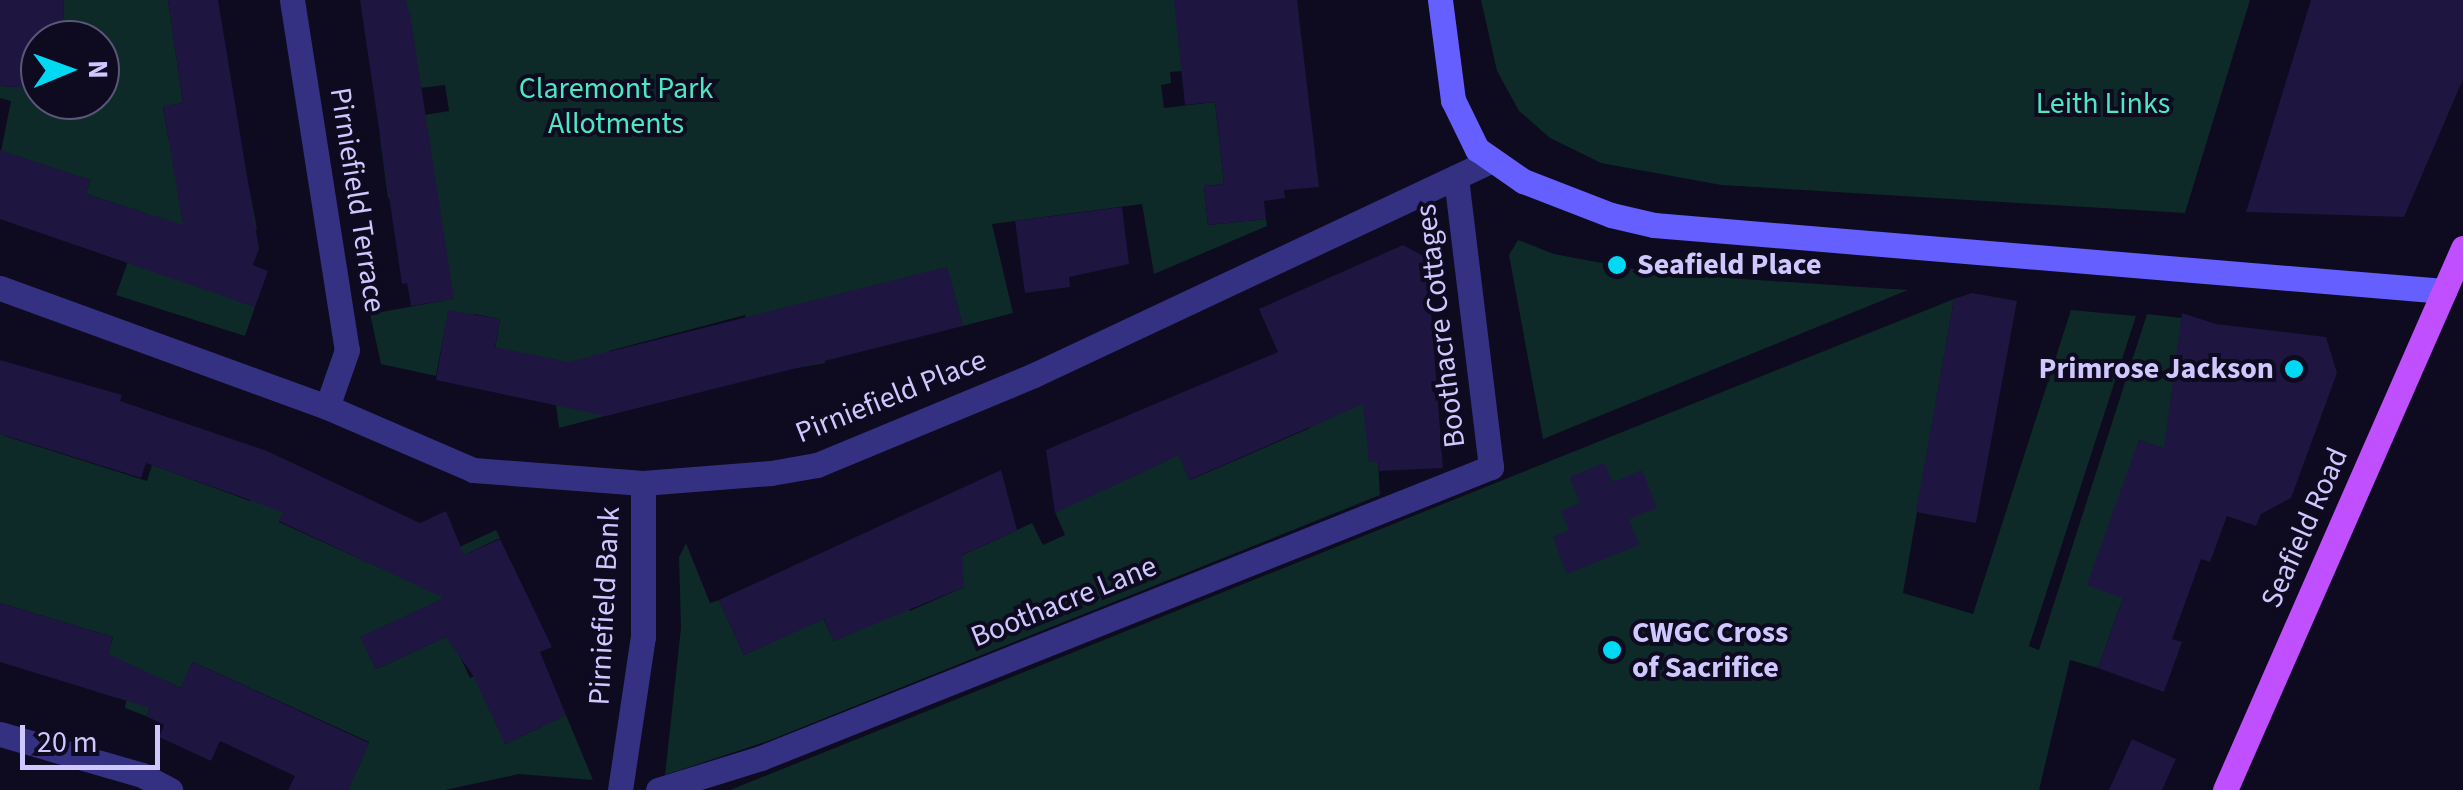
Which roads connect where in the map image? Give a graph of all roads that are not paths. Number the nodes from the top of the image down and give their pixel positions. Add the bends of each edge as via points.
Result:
1 (292, 0) edge
2 (1440, 0) edge
3 (1490, 160) junction
4 (1456, 177) junction
5 (2463, 248) edge
6 (0, 288) edge
7 (2444, 291) junction
8 (327, 407) junction
9 (1491, 467) joint
10 (642, 483) junction
11 (0, 734) edge
12 (170, 790) edge
13 (620, 790) edge
14 (658, 790) edge
15 (2226, 790) edge

1 - 8 street, Pirniefield Terrace via 347,350
2 - 3 street via 1452,100 1461,126
3 - 4 street, Pirniefield Place
3 - 7 street via 1554,196 1654,225
4 - 9 street, Boothacre Cottages
4 - 10 street, Pirniefield Place via 1034,375 817,464
5 - 7 main road, Seafield Road
6 - 8 street, Pirniefield Place
7 - 15 main road, Seafield Road
8 - 10 street, Pirniefield Place via 472,470
9 - 14 street, Boothacre Lane via 761,758
10 - 13 street, Pirniefield Bank via 643,637
11 - 12 street via 142,775

